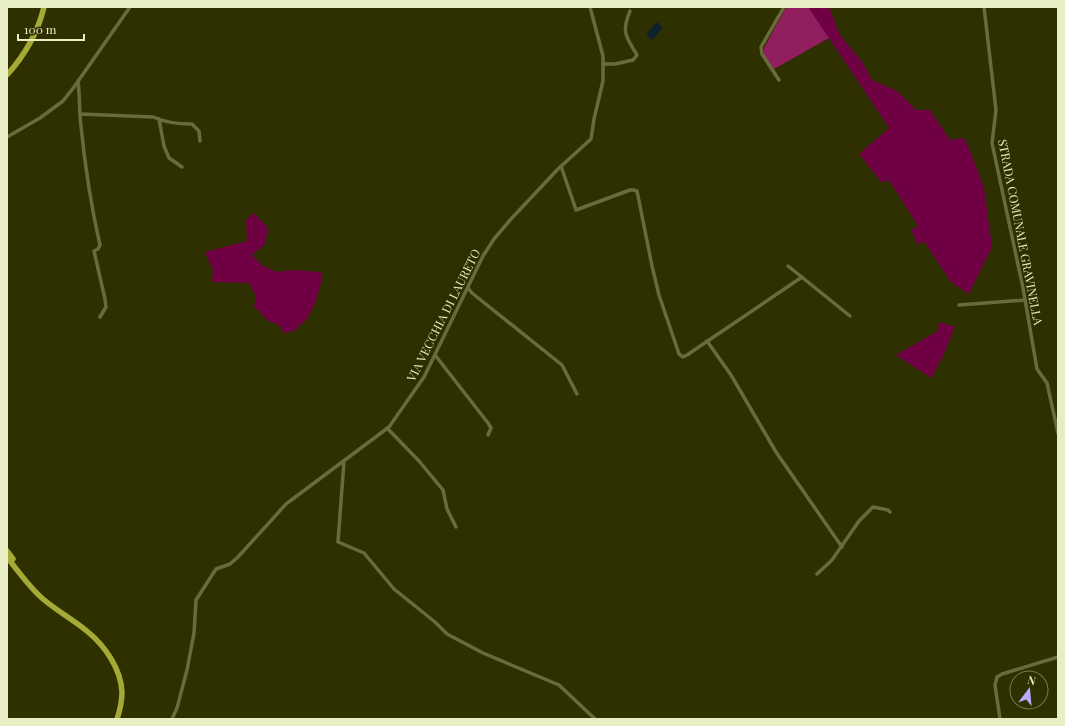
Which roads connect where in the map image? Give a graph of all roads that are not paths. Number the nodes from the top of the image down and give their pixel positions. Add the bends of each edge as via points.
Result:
1 (44, 7) edge
2 (130, 7) edge
3 (590, 7) edge
4 (784, 7) edge
5 (984, 7) edge
6 (630, 11) dead end
7 (603, 64) junction
8 (7, 74) edge
9 (78, 80) junction
10 (779, 80) dead end
11 (80, 114) junction
12 (159, 120) junction
13 (7, 137) edge
14 (200, 141) dead end
15 (561, 166) junction
16 (182, 167) dead end
17 (788, 266) dead end
18 (802, 277) junction
19 (468, 288) junction
20 (1025, 300) junction
21 (959, 305) dead end
22 (850, 316) dead end
23 (100, 317) dead end
24 (707, 342) junction
25 (435, 355) junction
26 (577, 394) dead end
27 (387, 428) junction
28 (1058, 433) edge
29 (488, 435) dead end
30 (344, 461) junction
31 (890, 512) dead end
32 (456, 527) dead end
33 (842, 546) junction
34 (7, 551) edge
35 (7, 557) edge
36 (817, 574) dead end
37 (34, 588) junction
38 (1058, 657) edge
39 (117, 719) edge
40 (172, 719) edge
41 (595, 719) edge
42 (1000, 719) edge

1 - 8 main road via 38,27 27,48
2 - 9 street
3 - 7 street, VIA VECCHIA DI LAURETO
4 - 10 street via 761,47 762,54
5 - 20 street, STRADA COMUNALE GRAVINELLA via 996,110 992,143
6 - 7 street via 625,23 625,35 637,55 632,60
7 - 15 street, VIA VECCHIA DI LAURETO via 603,81 591,139
9 - 11 street
9 - 13 street via 63,101
11 - 12 street via 153,117
11 - 23 street via 93,215 100,245 94,251 106,307
12 - 14 street via 192,124 199,131
12 - 16 street via 169,158
15 - 19 street, VIA VECCHIA DI LAURETO via 494,239
15 - 24 street via 576,210 630,190 637,191 659,295 679,354 687,356
17 - 18 street
18 - 22 street
18 - 24 street
19 - 25 street, VIA VECCHIA DI LAURETO
19 - 26 street via 562,365
20 - 21 street
20 - 28 street, STRADA COMUNALE GRAVINELLA via 1037,370 1047,383
24 - 33 street via 731,375 776,452
25 - 27 street, VIA VECCHIA DI LAURETO via 424,378
25 - 29 street via 491,428
27 - 30 street, VIA VECCHIA DI LAURETO
27 - 32 street via 443,490 447,509
30 - 40 street, VIA VECCHIA DI LAURETO via 286,504 230,564 216,569 196,600 194,633 187,670
30 - 41 street via 338,542 364,553 394,589 436,622 447,634 559,685
31 - 33 street via 873,507
33 - 36 street
34 - 37 main road
35 - 37 main road
37 - 39 main road via 42,598 88,632 113,661 122,691
38 - 42 street via 997,677

